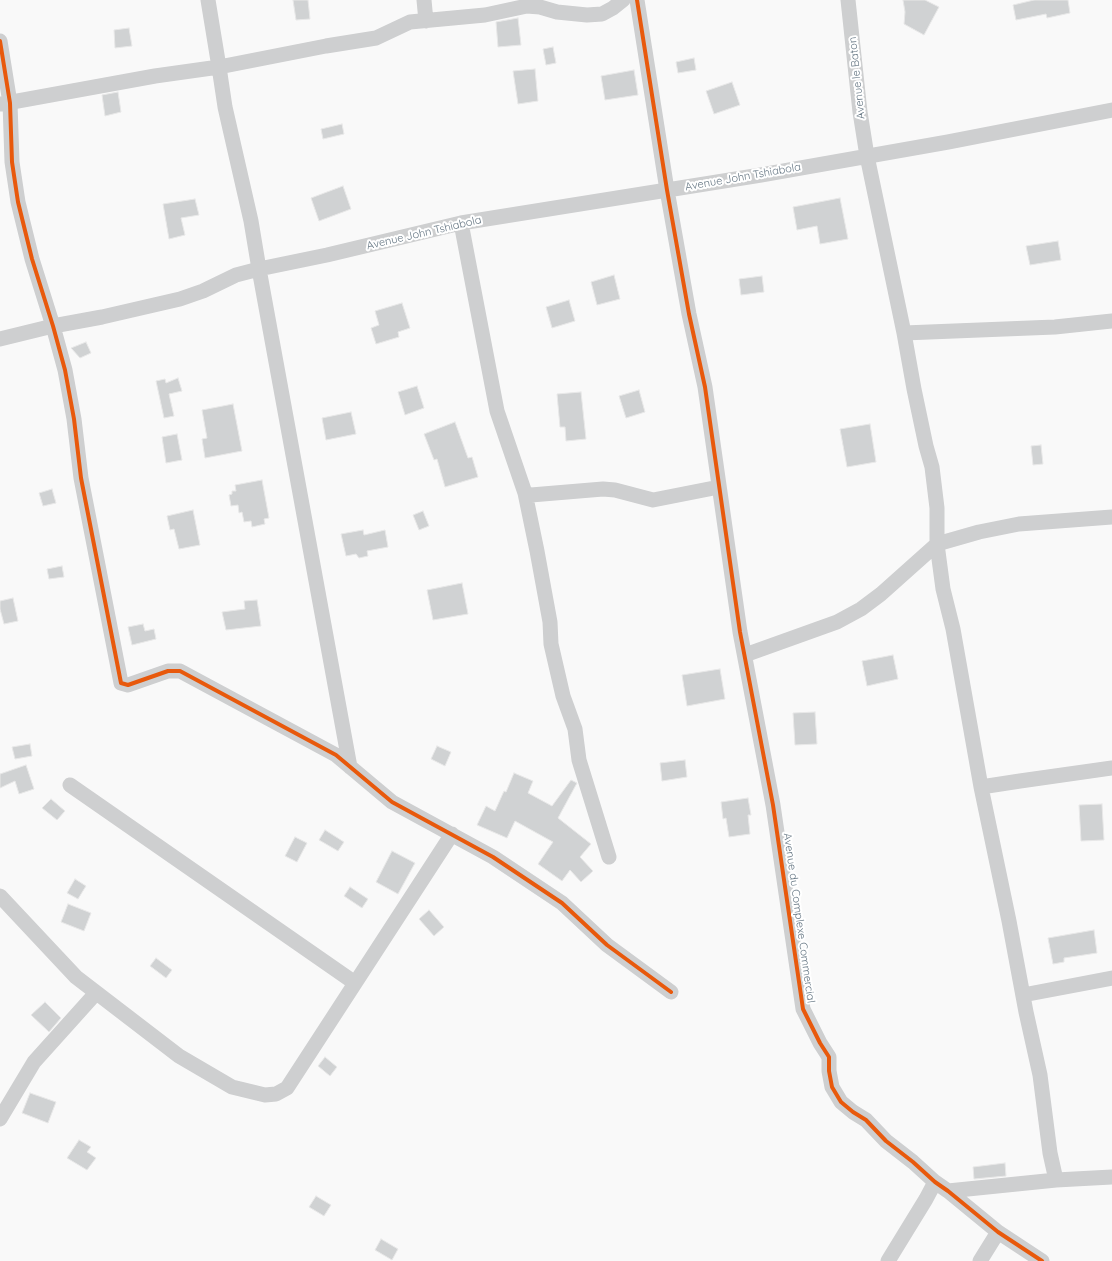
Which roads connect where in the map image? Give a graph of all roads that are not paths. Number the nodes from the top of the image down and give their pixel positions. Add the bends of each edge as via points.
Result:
1 (208, 0) edge
2 (424, 0) edge
3 (623, 0) edge
4 (638, 0) edge
5 (848, 0) edge
6 (426, 21) junction
7 (0, 40) edge
8 (219, 67) junction
9 (5, 104) edge
10 (1112, 110) edge
11 (867, 156) junction
12 (668, 190) junction
13 (461, 223) junction
14 (259, 269) junction
15 (1112, 321) edge
16 (53, 326) junction
17 (904, 333) junction
18 (0, 340) edge
19 (719, 487) junction
20 (525, 493) junction
21 (1112, 517) edge
22 (937, 544) junction
23 (745, 655) junction
24 (350, 767) junction
25 (1112, 768) edge
26 (70, 785) dead end
27 (981, 787) junction
28 (452, 834) junction
29 (609, 857) dead end
30 (0, 896) edge
31 (1112, 978) edge
32 (355, 983) junction
33 (671, 992) dead end
34 (96, 993) junction
35 (1023, 995) junction
36 (0, 1118) edge
37 (1112, 1177) edge
38 (1056, 1180) junction
39 (935, 1182) junction
40 (948, 1190) junction
41 (998, 1232) junction
42 (888, 1261) edge
43 (980, 1261) edge
44 (1042, 1261) edge

1 - 8 street
2 - 6 street
3 - 6 street via 602,14 557,12 528,6 485,15
4 - 12 street, Avenue du Complexe Commercial
5 - 11 street, Avenue le Baton
6 - 8 street via 410,22 376,38
7 - 9 street
8 - 9 street via 155,76
8 - 14 street
9 - 16 street via 18,202 32,259
10 - 11 street, Avenue John Tshiabola
11 - 12 street, Avenue John Tshiabola
11 - 17 street, Avenue le Baton
12 - 13 street, Avenue John Tshiabola
12 - 19 street, Avenue du Complexe Commercial via 689,314 705,387
13 - 14 street, Avenue John Tshiabola
13 - 20 street via 497,411
14 - 16 street, Avenue John Tshiabola via 236,275 203,291 180,298
14 - 24 street
15 - 17 street via 1055,327
16 - 18 street, Avenue John Tshiabola
16 - 24 street via 65,370 81,478 121,682 128,685 168,671 180,670 336,755
17 - 22 street, Avenue le Baton via 932,467
19 - 20 street via 653,500 603,489 531,495
19 - 23 street, Avenue du Complexe Commercial
20 - 29 street via 550,622 554,658 563,696 575,729 579,760
21 - 22 street via 1019,524
22 - 23 street via 881,594 837,622
22 - 27 street, Avenue le Baton via 943,589 958,656
23 - 39 street, Avenue du Complexe Commercial via 773,805 803,1009 829,1057 832,1087 841,1102 866,1120 886,1141
24 - 28 street via 392,802
25 - 27 street
26 - 32 street
27 - 35 street, Avenue le Baton
28 - 32 street
28 - 33 street via 493,857 562,903 607,945
30 - 34 street via 76,977
31 - 35 street
32 - 34 street via 287,1088 276,1094 265,1095 232,1087 179,1056
34 - 36 street via 34,1062
35 - 38 street, Avenue le Baton via 1040,1075
37 - 38 street
38 - 40 street
39 - 40 street, Avenue du Complexe Commercial
39 - 42 street
40 - 41 street, Avenue du Complexe Commercial
41 - 43 street
41 - 44 street, Avenue du Complexe Commercial

